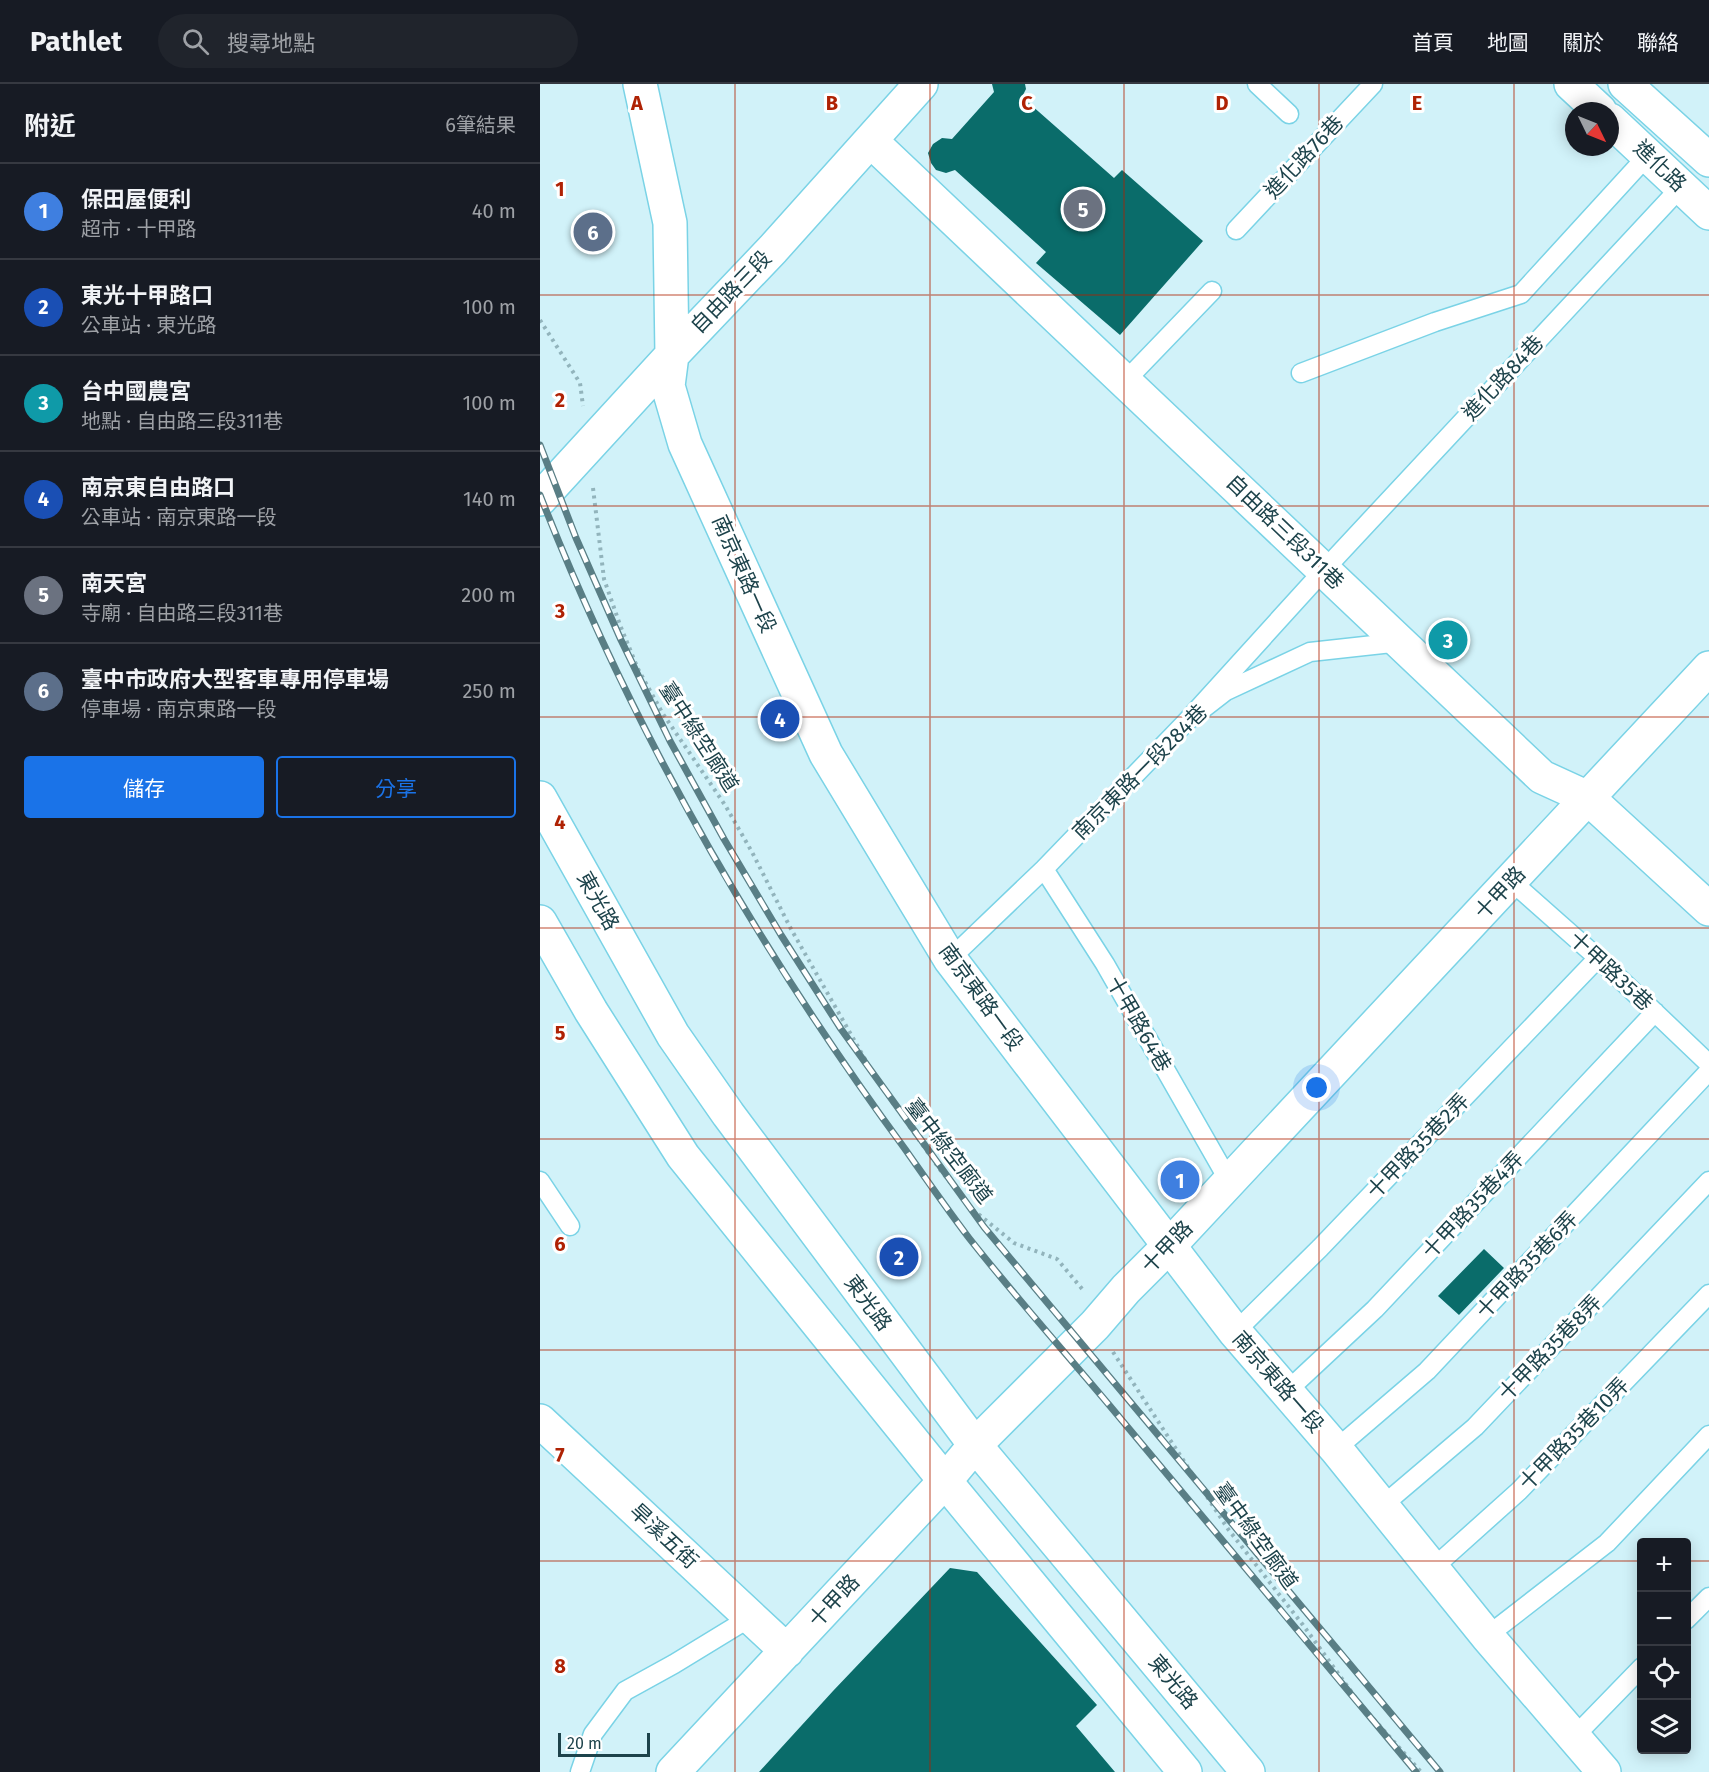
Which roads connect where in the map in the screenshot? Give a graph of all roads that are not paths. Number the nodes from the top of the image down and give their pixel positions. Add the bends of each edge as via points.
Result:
1 (640, 84) edge
2 (921, 84) edge
3 (1257, 84) edge
4 (1373, 84) edge
5 (1571, 84) edge
6 (1626, 84) edge
7 (1590, 102) edge
8 (1289, 114) dead end
9 (1619, 128) edge
10 (871, 141) junction
11 (1648, 155) junction
12 (1709, 160) edge
13 (1681, 187) junction
14 (1709, 213) edge
15 (1236, 230) dead end
16 (1212, 291) dead end
17 (672, 355) junction
18 (1300, 373) dead end
19 (1124, 379) junction
20 (540, 499) edge
21 (1324, 570) junction
22 (1401, 642) junction
23 (1709, 668) edge
24 (1186, 722) junction
25 (540, 798) edge
26 (1588, 798) junction
27 (1044, 869) junction
28 (1511, 881) junction
29 (1709, 909) edge
30 (540, 922) edge
31 (1598, 958) junction
32 (950, 959) junction
33 (1655, 1012) junction
34 (1709, 1064) edge
35 (1709, 1071) edge
36 (540, 1181) edge
37 (1229, 1181) junction
38 (1709, 1181) edge
39 (570, 1226) dead end
40 (1169, 1246) junction
41 (1709, 1294) edge
42 (1235, 1332) junction
43 (1286, 1392) junction
44 (540, 1421) edge
45 (1709, 1435) edge
46 (975, 1445) junction
47 (1336, 1449) junction
48 (945, 1481) junction
49 (1382, 1506) junction
50 (1432, 1569) junction
51 (1709, 1597) edge
52 (1691, 1615) edge
53 (751, 1617) junction
54 (1487, 1636) junction
55 (787, 1651) junction
56 (1637, 1671) edge
57 (1574, 1737) junction
58 (580, 1772) edge
59 (673, 1772) edge
60 (1185, 1772) edge
61 (1248, 1772) edge
62 (1604, 1772) edge

1 - 17 street, 南京東路一段 via 670,223
2 - 10 street, 自由路三段
3 - 8 lane
4 - 15 lane, 進化路76巷
5 - 7 street
6 - 12 street, 進化路
9 - 11 street, 進化路
10 - 17 street, 自由路三段
10 - 19 street, 自由路三段311巷
11 - 13 street, 進化路
11 - 18 lane via 1521,294
13 - 14 street, 進化路
13 - 21 lane, 進化路84巷
16 - 19 lane
17 - 20 street, 自由路三段
17 - 32 street, 南京東路一段 via 668,386 685,444 826,754
19 - 21 street, 自由路三段311巷
21 - 22 street, 自由路三段311巷
21 - 24 lane, 進化路84巷
22 - 24 lane, 南京東路一段284巷 via 1310,652 1226,691
22 - 26 street, 自由路三段311巷 via 1542,777
23 - 26 street, 十甲路
24 - 27 lane, 南京東路一段284巷
25 - 46 street, 東光路 via 673,1035
26 - 28 street, 十甲路
26 - 29 street, 自由路三段311巷
27 - 32 lane, 南京東路一段284巷
27 - 37 lane, 十甲路64巷 via 1104,964
28 - 31 lane, 十甲路35巷
28 - 37 street, 十甲路
30 - 48 street via 683,1156
31 - 33 lane, 十甲路35巷
31 - 42 lane, 十甲路35巷2弄
32 - 40 street, 南京東路一段
33 - 34 lane, 十甲路35巷
33 - 43 lane, 十甲路35巷4弄 via 1375,1309
35 - 47 lane, 十甲路35巷6弄 via 1427,1371
36 - 39 lane
37 - 40 street, 十甲路
38 - 49 lane, 十甲路35巷8弄 via 1475,1427
40 - 42 street, 南京東路一段
40 - 46 street, 十甲路
41 - 50 lane, 十甲路35巷10弄 via 1519,1491
42 - 43 street, 南京東路一段
43 - 47 street, 南京東路一段
44 - 53 street, 旱溪五街
45 - 54 lane via 1607,1543
46 - 48 street, 十甲路
46 - 61 street, 東光路
47 - 49 street, 南京東路一段
48 - 55 street, 十甲路
48 - 60 street
49 - 50 street, 南京東路一段
50 - 54 street, 南京東路一段
51 - 52 lane
53 - 55 street, 旱溪五街
53 - 58 lane via 626,1691 593,1734
54 - 57 street, 南京東路一段
55 - 59 street, 十甲路
56 - 57 lane
57 - 62 street, 南京東路一段

